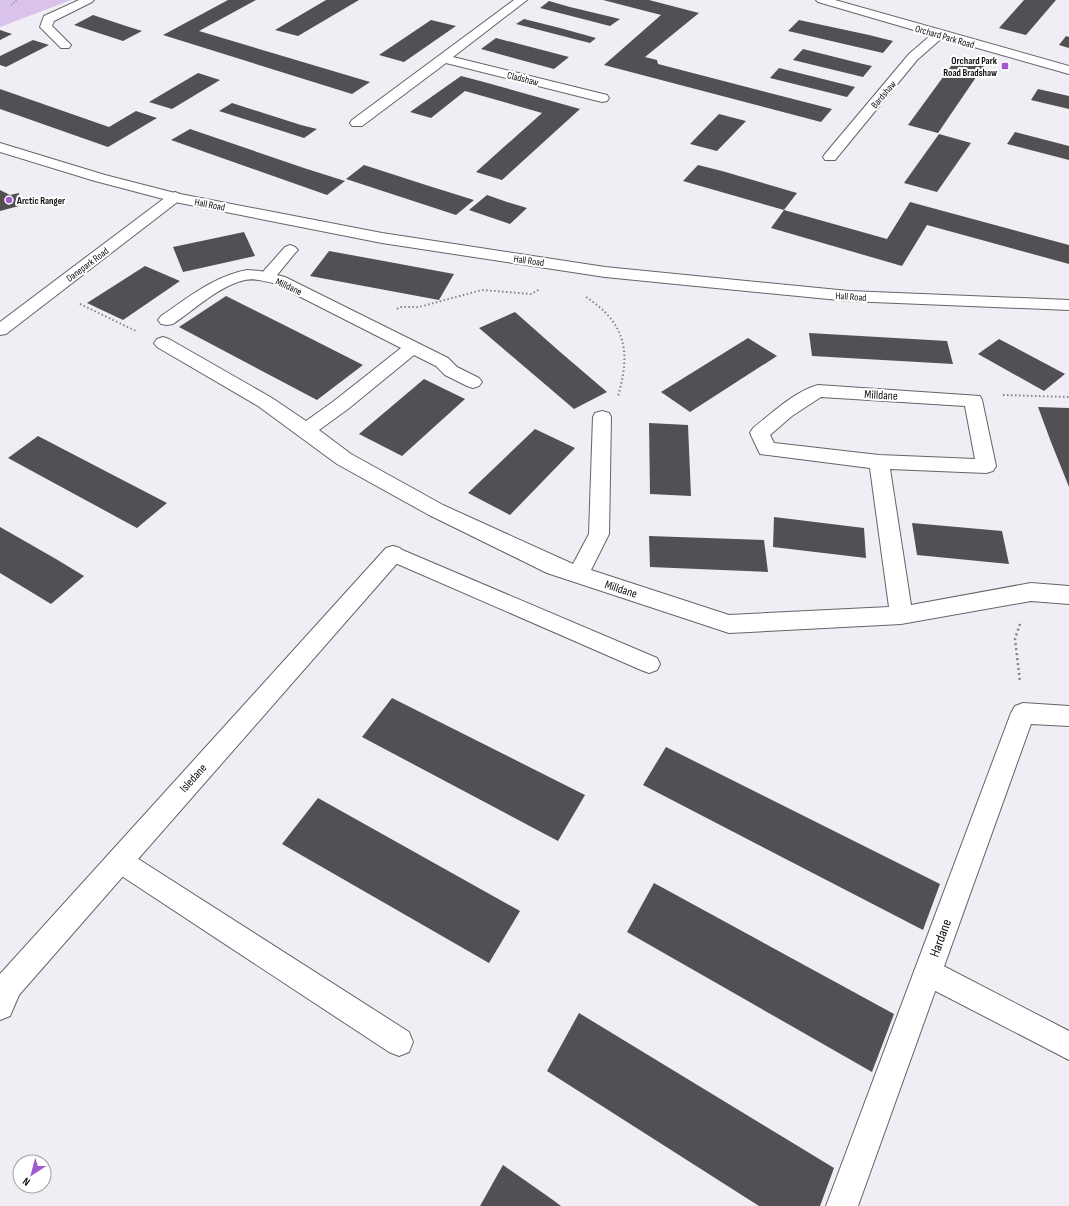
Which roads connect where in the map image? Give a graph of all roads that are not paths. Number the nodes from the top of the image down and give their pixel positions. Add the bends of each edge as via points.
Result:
1 (88, 0) edge
2 (521, 0) edge
3 (822, 0) edge
4 (938, 34) junction
5 (65, 45) dead end
6 (444, 58) junction
7 (1069, 70) edge
8 (602, 98) dead end
9 (357, 123) dead end
10 (0, 147) edge
11 (830, 157) dead end
12 (175, 197) junction
13 (290, 250) dead end
14 (267, 277) junction
15 (1069, 305) edge
16 (167, 320) dead end
17 (0, 330) edge
18 (163, 344) road end
19 (413, 347) junction
20 (473, 382) dead end
21 (602, 417) road end
22 (306, 430) junction
23 (879, 462) junction
24 (393, 554) joint
25 (578, 575) junction
26 (1069, 595) edge
27 (901, 615) junction
28 (649, 664) dead end
29 (1069, 716) edge
30 (120, 861) junction
31 (928, 972) junction
32 (0, 1006) edge
33 (400, 1042) dead end
34 (1069, 1046) edge
35 (842, 1206) edge

1 - 5 street via 48,19 46,27
2 - 6 street
3 - 4 street, Orchard Park Road
4 - 7 street, Orchard Park Road
4 - 11 street, Bardshaw via 914,57
6 - 8 street, Cladshaw
6 - 9 street
10 - 12 street, Hall Road via 100,178
12 - 15 street, Hall Road via 561,272 605,272 849,296
12 - 17 street, Danepark Road
13 - 14 lane
14 - 16 street, Milldane via 242,276 225,282
14 - 19 street, Milldane via 279,280
18 - 22 street, Milldane via 265,402
19 - 20 street, Milldane
19 - 22 street
21 - 25 street via 599,534
22 - 25 street, Milldane via 344,459 436,510 555,567
23 - 23 street, Milldane via 986,466 973,400 818,392 785,412 760,433 767,449
23 - 27 street
24 - 28 lane
24 - 30 street, Isledane
25 - 27 street, Milldane via 729,624
26 - 27 street, Milldane via 1031,592
29 - 31 street, Hardane via 1023,713
30 - 32 street, Isledane via 9,984
30 - 33 lane
31 - 34 lane
31 - 35 street, Hardane

